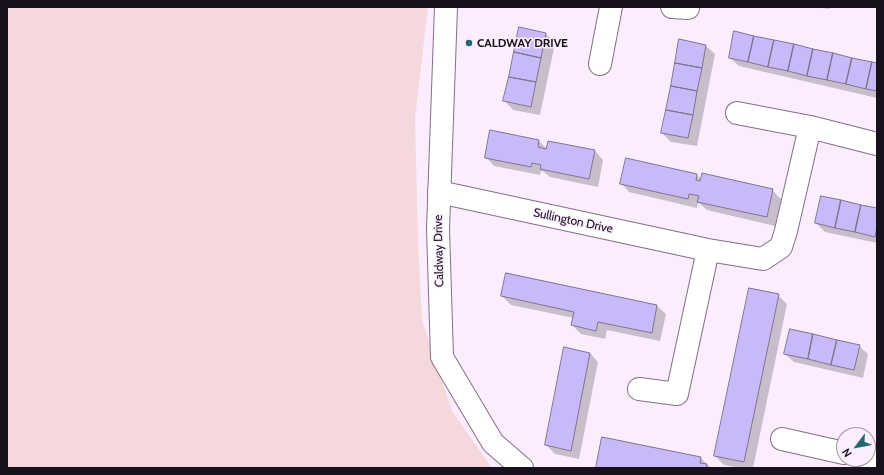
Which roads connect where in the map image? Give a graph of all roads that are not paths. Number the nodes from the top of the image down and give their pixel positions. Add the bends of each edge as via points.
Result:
1 (446, 7) edge
2 (611, 7) edge
3 (672, 7) edge
4 (688, 7) edge
5 (600, 64) dead end
6 (737, 113) dead end
7 (810, 127) junction
8 (877, 144) edge
9 (439, 192) junction
10 (708, 250) junction
11 (639, 389) dead end
12 (782, 439) dead end
13 (836, 451) edge
14 (522, 468) edge

1 - 9 street, Caldway Drive
2 - 5 street
3 - 4 street
6 - 7 street
7 - 8 street
7 - 10 street, Sullington Drive via 781,247 763,259
9 - 10 street, Sullington Drive
9 - 14 street, Caldway Drive via 442,357 493,443
10 - 11 street via 677,394
12 - 13 street

